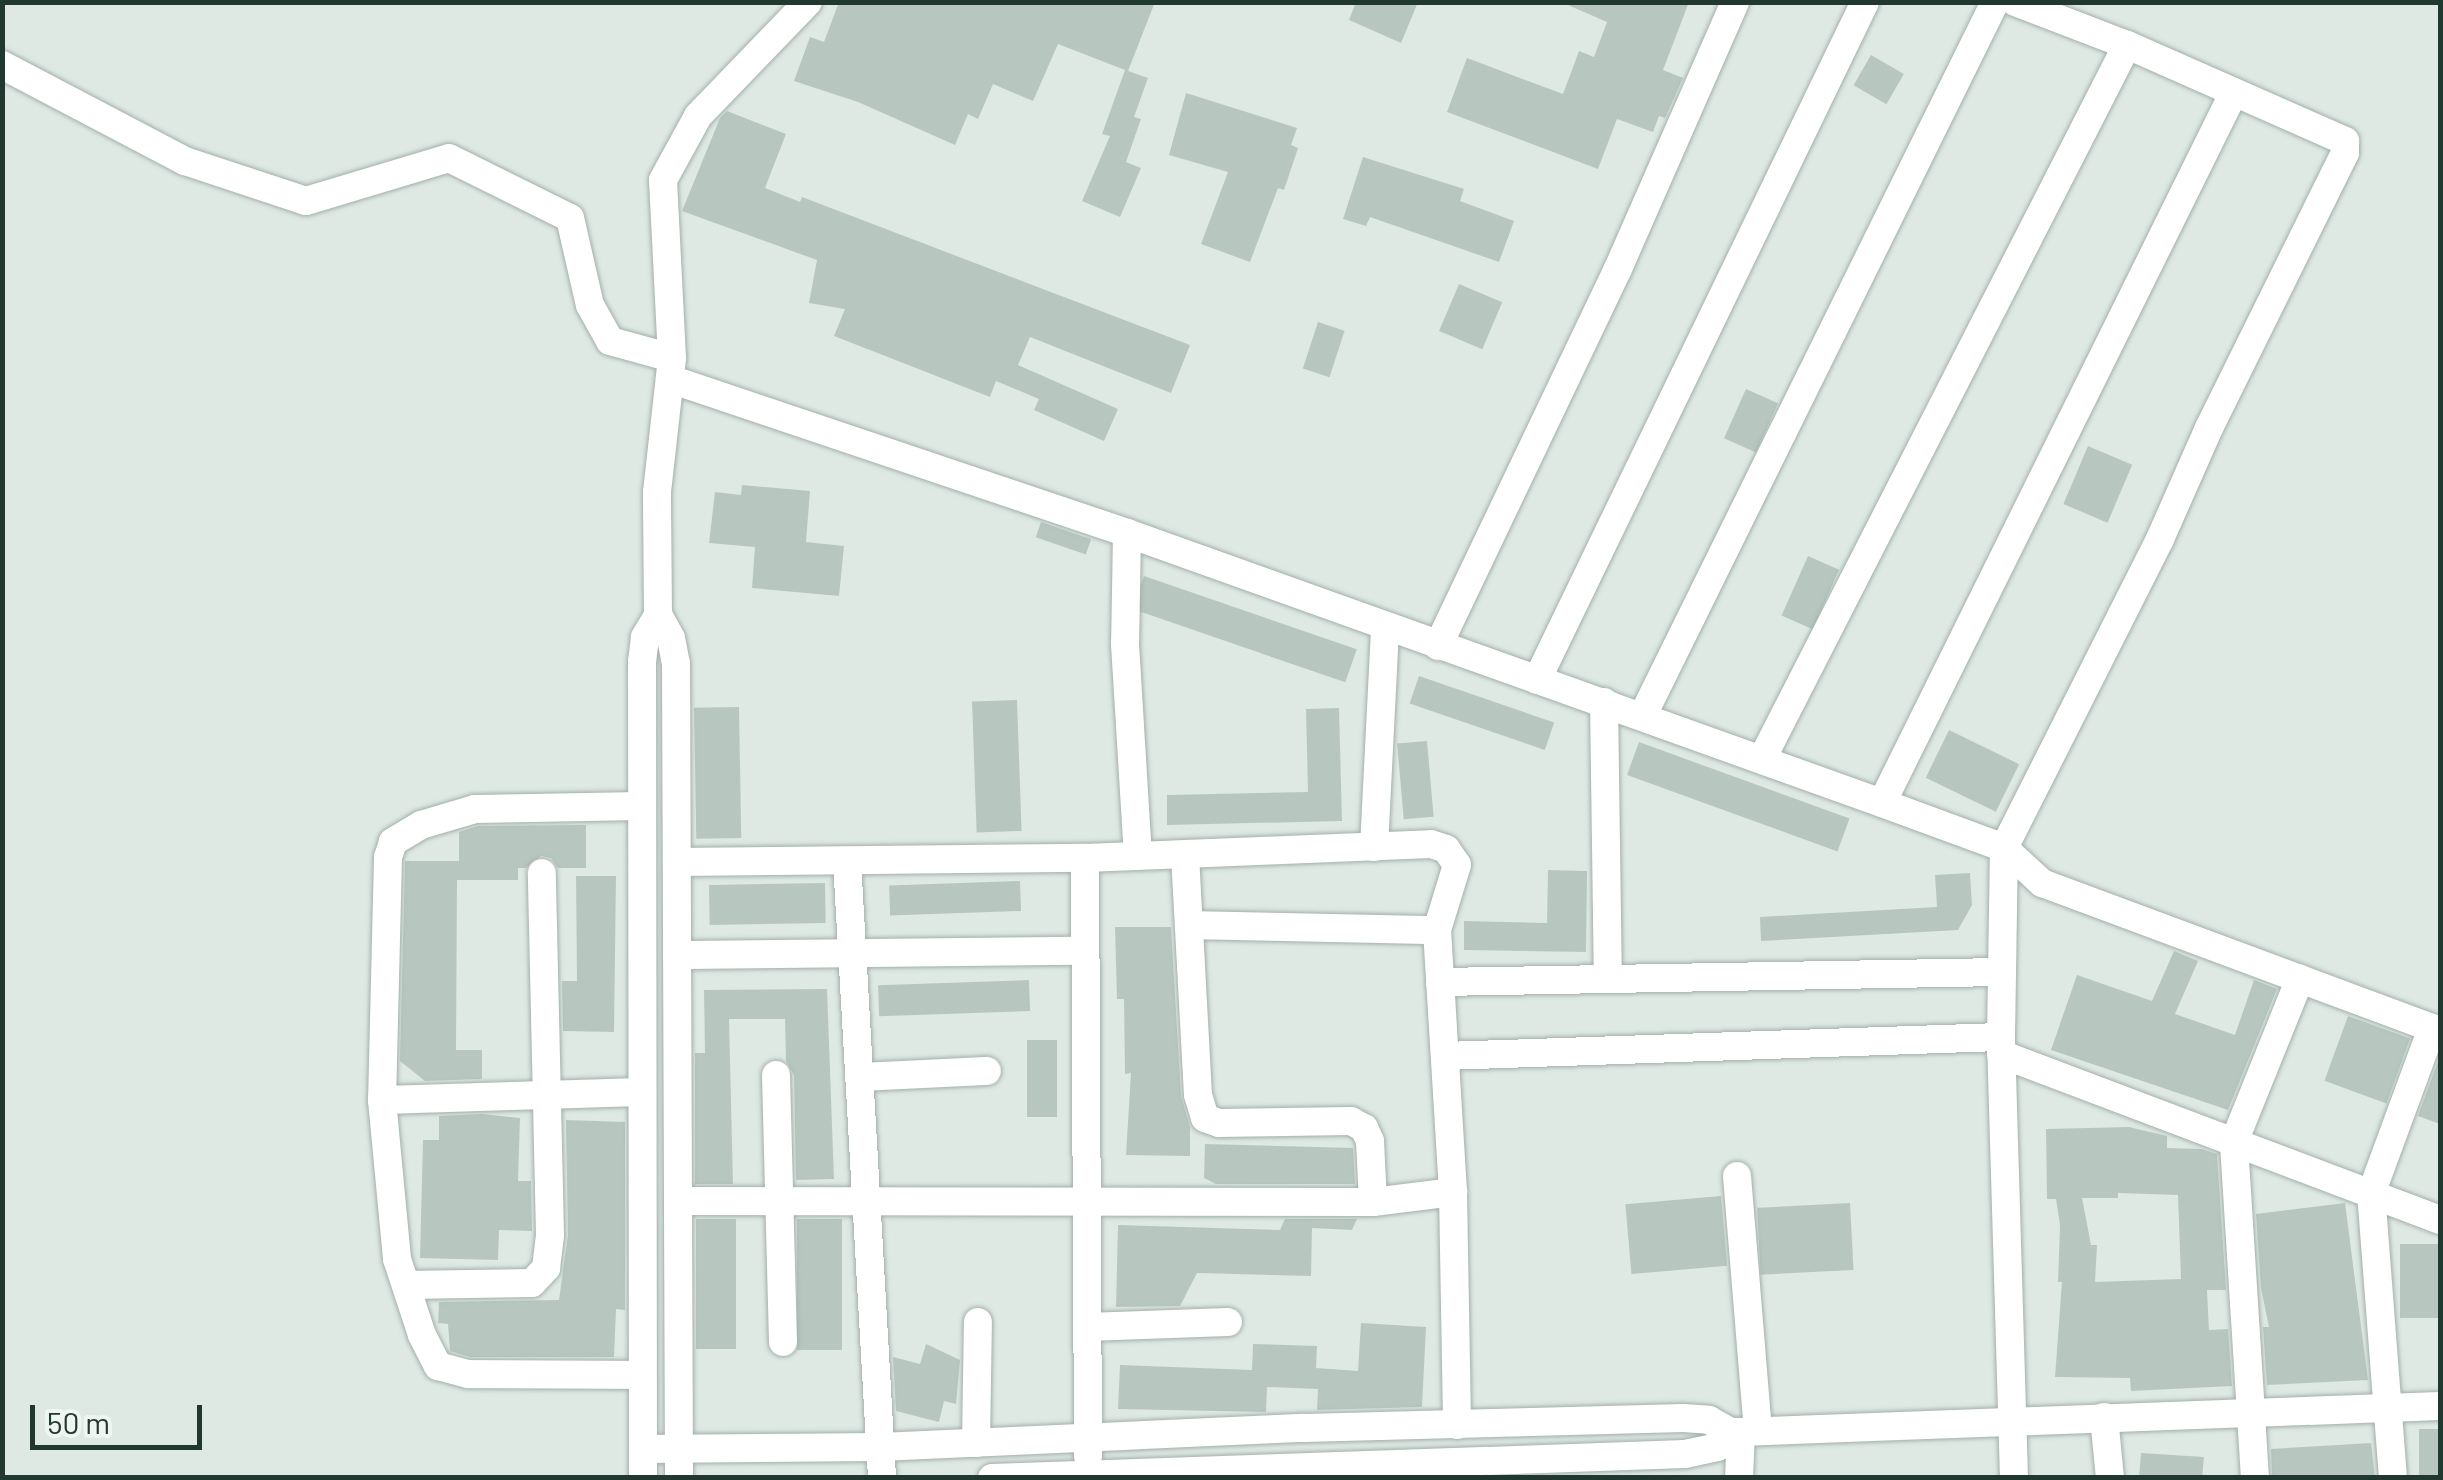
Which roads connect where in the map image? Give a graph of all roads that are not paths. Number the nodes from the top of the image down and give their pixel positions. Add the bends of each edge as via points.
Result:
1 (808, 2) edge
2 (1735, 2) edge
3 (1865, 2) edge
4 (1995, 2) edge
5 (2015, 2) edge
6 (2126, 45) junction
7 (2, 65) edge
8 (2234, 92) junction
9 (671, 368) junction
10 (1126, 533) junction
11 (658, 615) junction
12 (1385, 628) junction
13 (1438, 646) junction
14 (1537, 680) junction
15 (1604, 702) junction
16 (1643, 716) junction
17 (1762, 758) junction
18 (1882, 802) junction
19 (642, 806) junction
20 (1374, 847) junction
21 (2004, 848) junction
22 (1184, 855) junction
23 (1138, 856) junction
24 (1085, 858) junction
25 (847, 861) junction
26 (677, 862) junction
27 (542, 873) dead end
28 (1188, 925) junction
29 (1436, 930) junction
30 (852, 950) junction
31 (1085, 952) junction
32 (677, 955) junction
33 (2002, 972) junction
34 (2300, 978) junction
35 (1608, 979) junction
36 (1440, 982) junction
37 (2436, 1029) edge
38 (2001, 1046) junction
39 (1444, 1056) junction
40 (987, 1071) dead end
41 (776, 1075) dead end
42 (859, 1077) junction
43 (642, 1092) junction
44 (545, 1094) junction
45 (382, 1100) junction
46 (2234, 1142) junction
47 (1737, 1176) dead end
48 (1453, 1192) junction
49 (2371, 1194) junction
50 (866, 1199) junction
51 (780, 1200) junction
52 (678, 1201) junction
53 (1087, 1201) junction
54 (1374, 1202) junction
55 (2440, 1220) edge
56 (406, 1285) junction
57 (978, 1322) dead end
58 (1228, 1322) dead end
59 (1087, 1327) junction
60 (783, 1342) dead end
61 (642, 1374) junction
62 (2440, 1406) edge
63 (2387, 1408) junction
64 (2251, 1412) junction
65 (2104, 1418) junction
66 (2011, 1420) junction
67 (1457, 1425) junction
68 (1304, 1428) junction
69 (1744, 1431) junction
70 (1088, 1438) junction
71 (976, 1443) junction
72 (880, 1446) junction
73 (678, 1447) junction
74 (642, 1463) edge
75 (1305, 1473) edge
76 (1088, 1475) edge
77 (679, 1478) edge
78 (882, 1478) edge
79 (992, 1478) edge
80 (1739, 1478) edge
81 (2014, 1478) edge
82 (2110, 1478) edge
83 (2255, 1478) edge
84 (2393, 1478) edge

1 - 9 street via 698,116 663,180
2 - 13 street via 1617,271
3 - 14 street
4 - 16 street
5 - 6 street
6 - 8 street
6 - 17 street
7 - 9 street via 185,161 306,202 449,158 570,218 590,305 610,341
8 - 18 street
8 - 21 street via 2344,141 2345,154
9 - 10 street
9 - 11 street via 658,492
10 - 12 street
10 - 23 street via 1125,644
11 - 19 street via 642,650
11 - 26 street via 676,664
12 - 13 street
12 - 20 street
13 - 14 street
14 - 15 street
15 - 16 street
15 - 35 street
16 - 17 street
17 - 18 street
18 - 21 street
19 - 43 street
19 - 45 street via 475,809 422,824 393,842
20 - 22 street
20 - 29 street via 1431,844 1446,850 1457,865
21 - 33 street
21 - 34 street via 2042,883
22 - 23 street
22 - 28 street
23 - 24 street
24 - 25 street
24 - 31 street
25 - 26 street
25 - 30 street
26 - 32 street
27 - 44 street
28 - 29 street
28 - 54 street via 1205,1118 1351,1121 1370,1142
29 - 36 street
30 - 31 street
30 - 32 street
30 - 42 street
31 - 53 street
32 - 52 street
33 - 35 street
33 - 38 street
34 - 37 street
34 - 46 street
35 - 36 street
36 - 39 street
37 - 49 street
38 - 39 street
38 - 46 street
38 - 66 street
39 - 48 street
40 - 42 street
41 - 51 street
42 - 50 street
43 - 44 street
43 - 61 street
44 - 45 street
44 - 56 street via 546,1268 532,1282
45 - 56 street via 390,1225
46 - 49 street
46 - 64 street
47 - 69 street
48 - 54 street
48 - 67 street
49 - 55 street
49 - 63 street
50 - 51 street
50 - 53 street
50 - 72 street
51 - 52 street
51 - 60 street
52 - 73 street
53 - 54 street
53 - 59 street
56 - 61 street via 438,1366 468,1374
57 - 71 street
58 - 59 street
59 - 70 street
61 - 74 street
62 - 63 street
63 - 64 street
63 - 84 street
64 - 65 street
64 - 83 street
65 - 66 street
65 - 82 street
66 - 69 street
66 - 81 street
67 - 68 street
67 - 69 street via 1696,1418
68 - 70 street
68 - 75 street
69 - 75 street via 1686,1454
69 - 80 street
70 - 71 street
70 - 76 street
71 - 72 street
72 - 73 street
72 - 78 street
73 - 74 street
73 - 77 street
75 - 76 street
76 - 79 street

